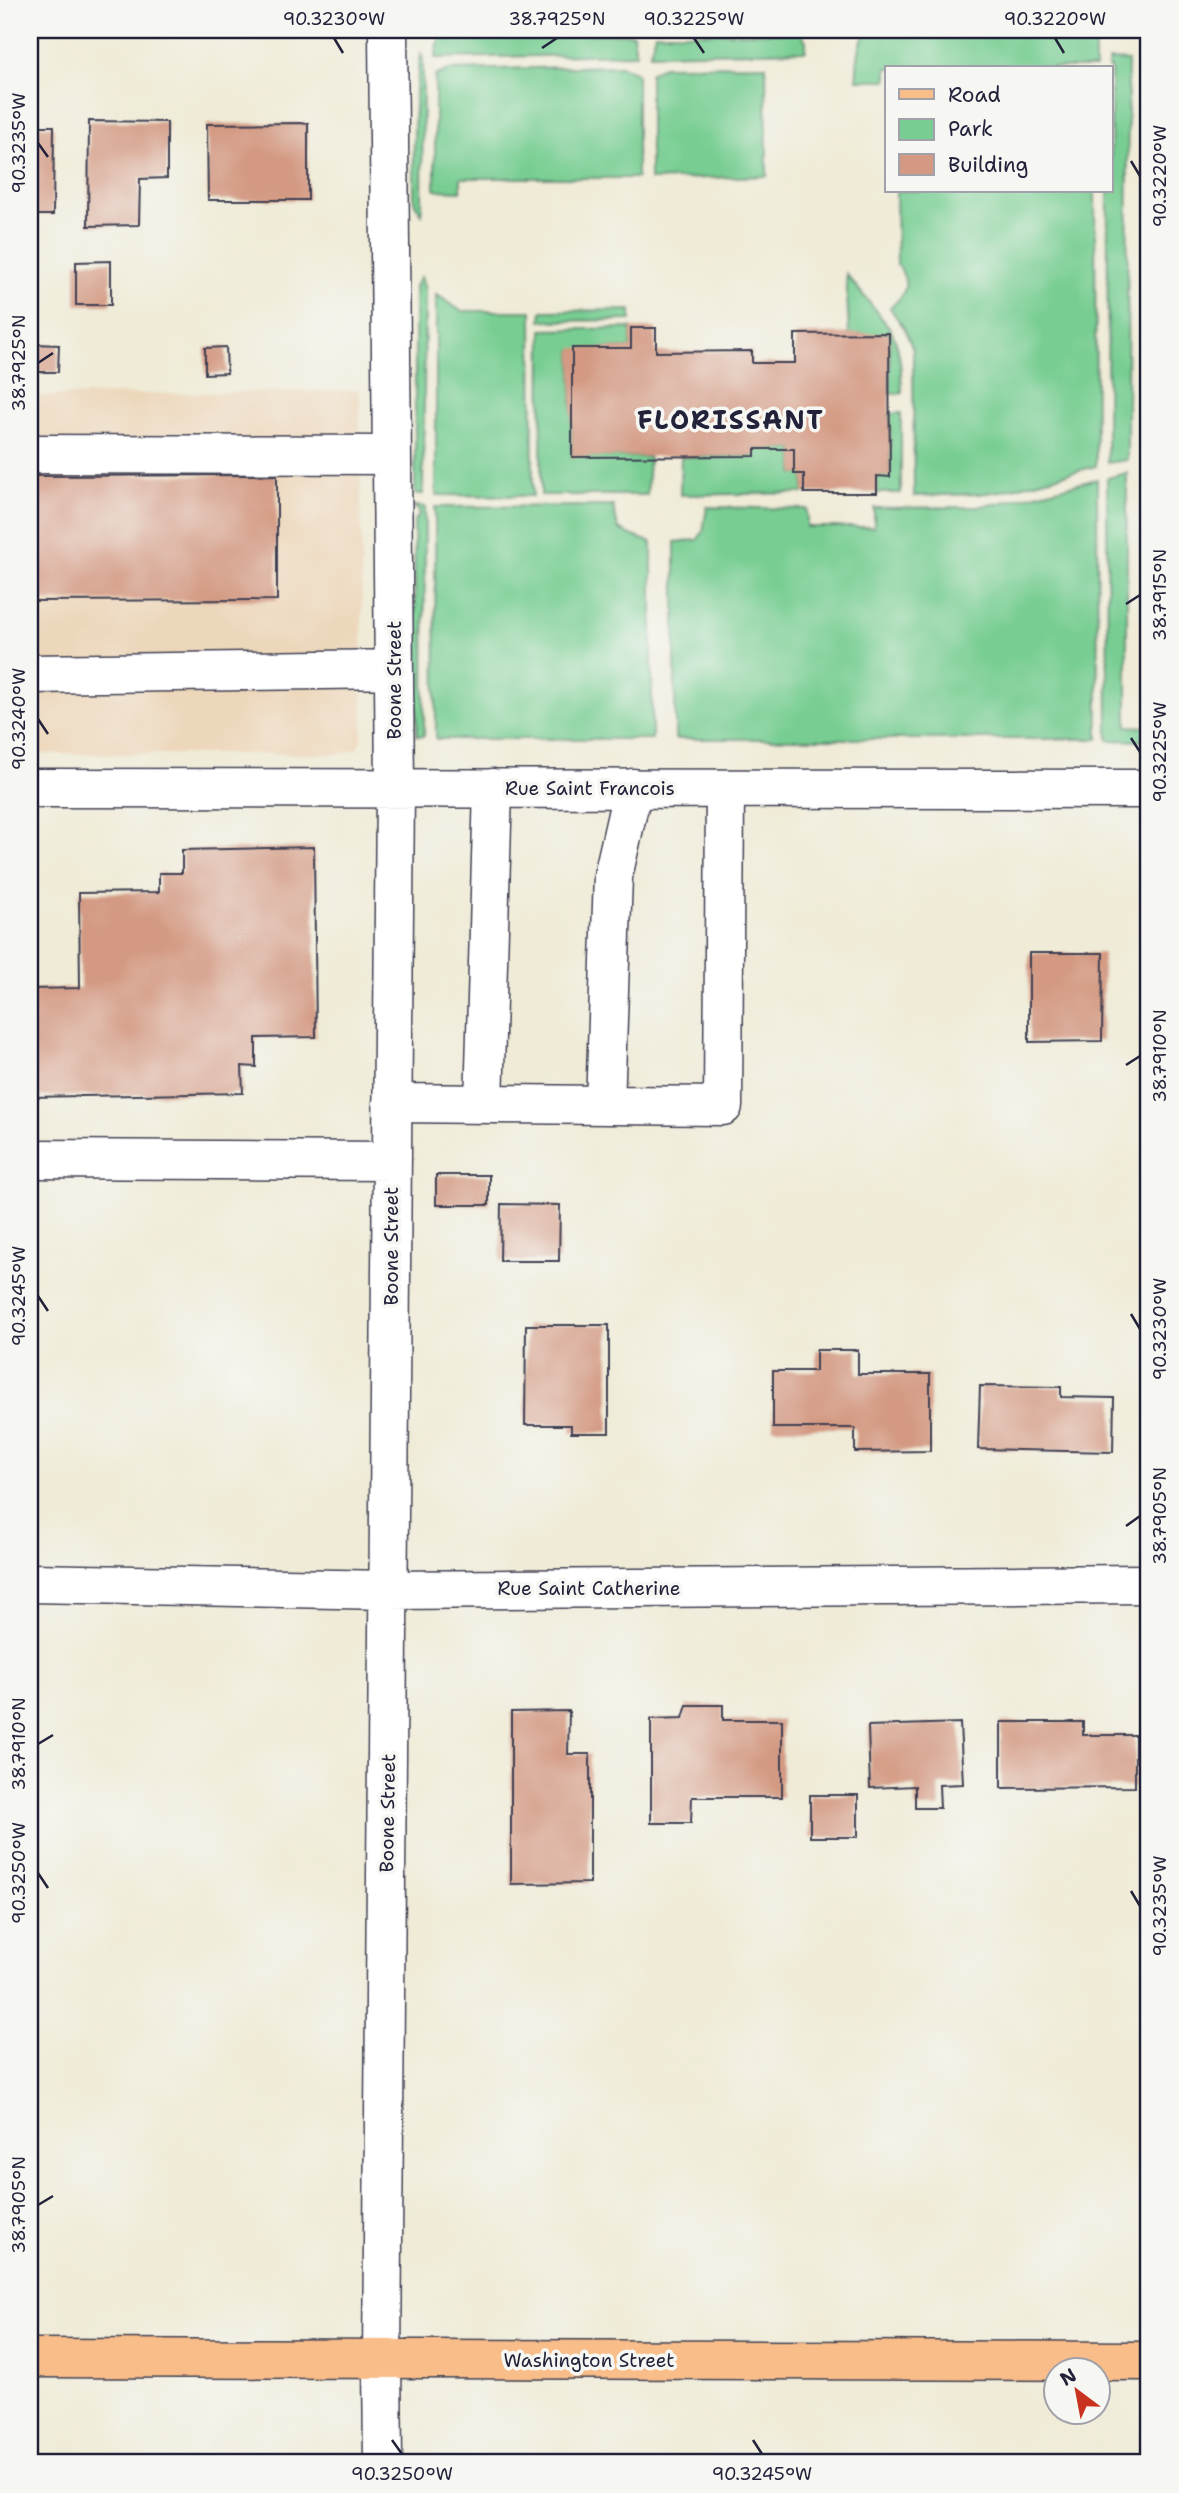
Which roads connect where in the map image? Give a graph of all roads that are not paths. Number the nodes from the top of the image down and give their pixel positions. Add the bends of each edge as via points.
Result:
1 (388, 30) edge
2 (30, 454) edge
3 (392, 455) junction
4 (394, 669) junction
5 (30, 674) edge
6 (30, 788) edge
7 (395, 788) junction
8 (494, 788) junction
9 (633, 788) junction
10 (725, 789) junction
11 (1149, 789) edge
12 (392, 1103) junction
13 (484, 1104) junction
14 (605, 1105) junction
15 (30, 1159) edge
16 (392, 1161) junction
17 (30, 1583) edge
18 (1149, 1584) edge
19 (389, 1590) junction
20 (30, 2358) edge
21 (382, 2360) junction
22 (1149, 2361) edge
23 (383, 2463) edge

1 - 3 street, Boone Street
2 - 3 street
3 - 4 street, Boone Street
4 - 5 street
4 - 7 street, Boone Street
6 - 7 street, Rue Saint Francois
7 - 8 street, Rue Saint Francois
7 - 12 street, Boone Street
8 - 9 street, Rue Saint Francois
8 - 13 street
9 - 10 street, Rue Saint Francois
9 - 14 street via 613,876
10 - 11 street, Rue Saint Francois
10 - 14 street via 723,1106
12 - 13 street
12 - 16 street, Boone Street
13 - 14 street
15 - 16 street
16 - 19 street, Boone Street
17 - 19 street, Rue Saint Catherine
18 - 19 street, Rue Saint Catherine
19 - 21 street, Boone Street
20 - 21 main road, Washington Street
21 - 22 main road, Washington Street
21 - 23 street, Boone Street

